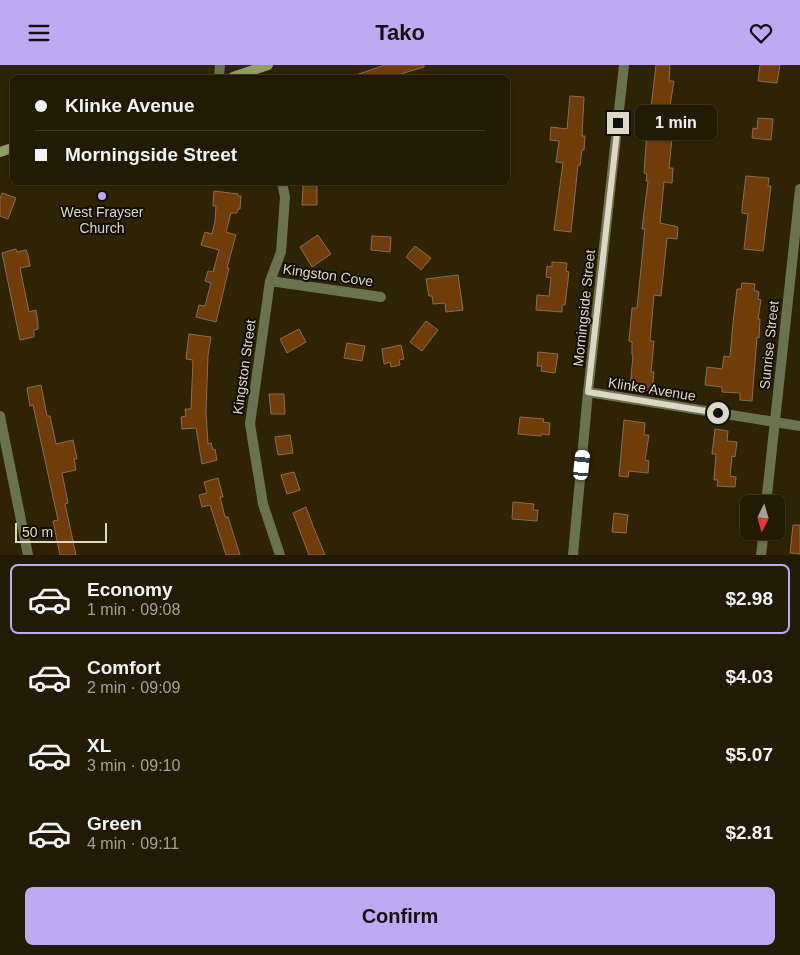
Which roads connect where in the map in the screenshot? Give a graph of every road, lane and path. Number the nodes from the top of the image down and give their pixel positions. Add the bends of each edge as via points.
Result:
1 (268, 65) edge
2 (624, 65) edge
3 (247, 75) edge
4 (282, 185) edge
5 (800, 189) edge
6 (270, 281) junction
7 (382, 297) dead end
8 (588, 392) junction
9 (0, 416) edge
10 (774, 423) junction
11 (800, 426) edge
12 (767, 495) edge
13 (763, 540) edge
14 (28, 555) edge
15 (280, 555) edge
16 (573, 555) edge
17 (761, 555) edge

1 - 3 main road
2 - 8 street, Morningside Street
4 - 6 street, Kingston Street via 285,197 281,253
5 - 10 street, Sunrise Street
6 - 7 street, Kingston Cove
6 - 15 street, Kingston Street via 250,424 263,504
8 - 10 street, Klinke Avenue
8 - 16 street, Morningside Street
9 - 14 street
10 - 11 street, Klinke Avenue
10 - 12 street, Sunrise Street
13 - 17 street

